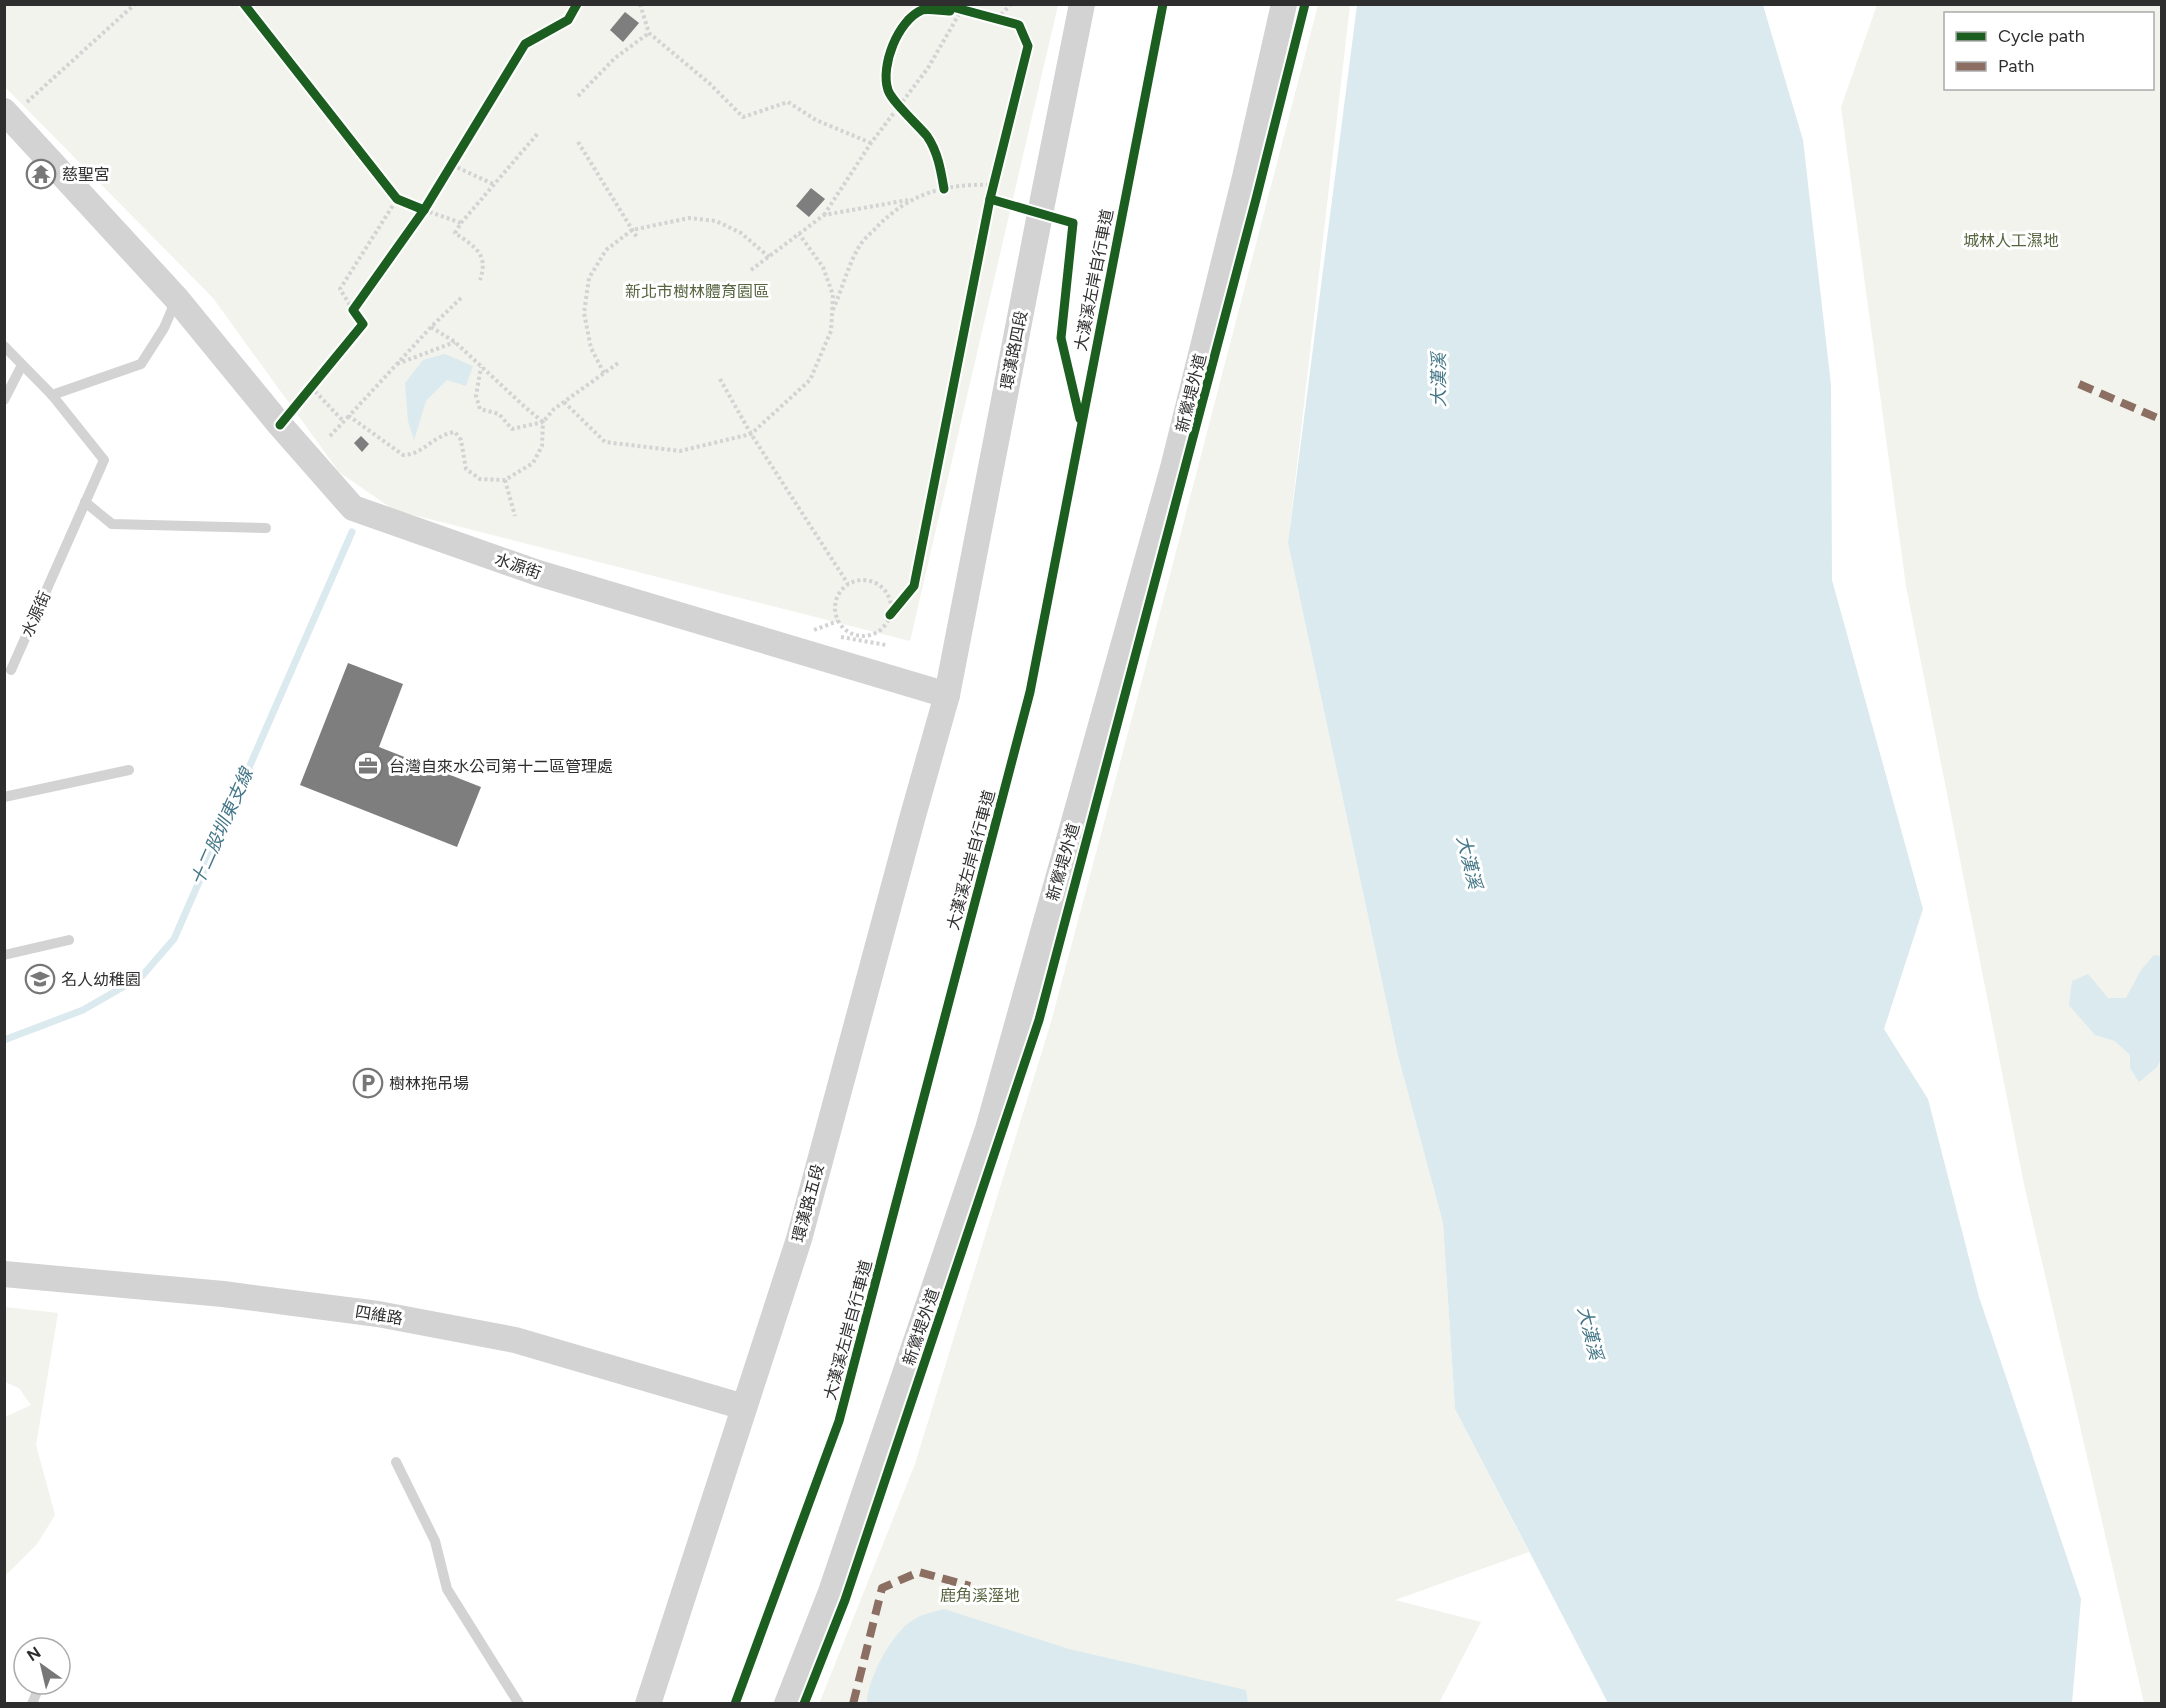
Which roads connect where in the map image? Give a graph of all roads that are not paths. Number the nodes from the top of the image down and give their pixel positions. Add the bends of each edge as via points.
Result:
1 (1082, 4) edge
2 (1284, 4) edge
3 (8, 114) edge
4 (176, 298) junction
5 (4, 346) edge
6 (22, 364) junction
7 (52, 395) junction
8 (4, 400) edge
9 (85, 502) junction
10 (266, 528) dead end
11 (11, 670) dead end
12 (947, 695) junction
13 (129, 770) dead end
14 (4, 797) edge
15 (69, 940) dead end
16 (4, 955) edge
17 (4, 1274) edge
18 (744, 1407) junction
19 (396, 1462) dead end
20 (519, 1704) edge
21 (648, 1704) edge
22 (787, 1704) edge

1 - 12 street, 環漢路四段
2 - 22 street, 新鶯堤外道 via 1173,468 988,1129 831,1592
3 - 4 street, 水源街
4 - 7 lane via 164,328 141,364
4 - 12 street, 水源街 via 279,425 353,508 538,573
5 - 6 lane
6 - 7 lane
6 - 8 lane
7 - 9 lane, 水源街 via 104,460
9 - 10 lane via 112,524
9 - 11 lane, 水源街
12 - 18 street, 環漢路五段 via 799,1239
13 - 14 lane
15 - 16 lane
17 - 18 street, 四維路 via 223,1294 378,1314 515,1340
18 - 21 street, 環漢路五段
19 - 20 lane via 435,1541 447,1589

